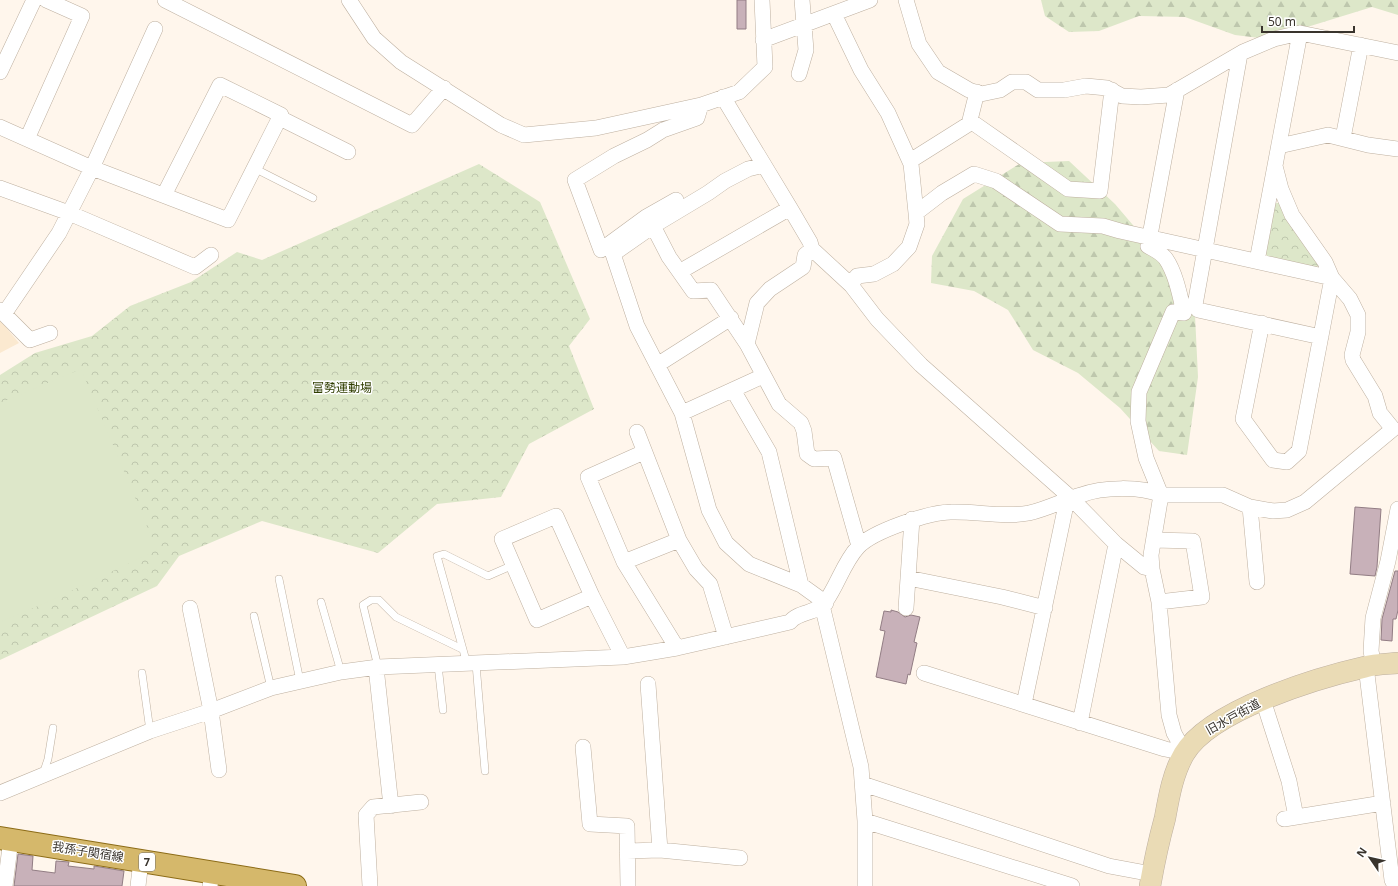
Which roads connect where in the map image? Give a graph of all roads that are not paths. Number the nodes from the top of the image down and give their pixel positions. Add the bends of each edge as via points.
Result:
1 (34, 0) edge
2 (46, 0) edge
3 (164, 0) edge
4 (349, 0) edge
5 (762, 0) edge
6 (802, 0) edge
7 (870, 0) edge
8 (906, 0) edge
9 (834, 14) junction
10 (804, 25) junction
11 (155, 29) dead end
12 (1300, 32) junction
13 (763, 40) junction
14 (1361, 45) junction
15 (1398, 53) edge
16 (1240, 54) junction
17 (0, 72) edge
18 (799, 74) dead end
19 (444, 88) junction
20 (1112, 90) junction
21 (1177, 90) junction
22 (976, 92) junction
23 (722, 97) junction
24 (701, 105) junction
25 (280, 118) junction
26 (969, 124) junction
27 (0, 127) edge
28 (1343, 138) junction
29 (27, 139) junction
30 (1279, 146) junction
31 (1398, 149) edge
32 (348, 152) dead end
33 (761, 160) junction
34 (910, 161) junction
35 (1275, 166) junction
36 (92, 168) junction
37 (254, 168) junction
38 (0, 188) edge
39 (164, 196) junction
40 (313, 198) dead end
41 (790, 208) junction
42 (69, 213) junction
43 (916, 213) junction
44 (653, 226) junction
45 (1150, 238) junction
46 (812, 249) junction
47 (1205, 249) junction
48 (211, 255) dead end
49 (1257, 261) junction
50 (681, 271) junction
51 (1332, 278) junction
52 (850, 285) junction
53 (2, 312) edge
54 (731, 318) junction
55 (1262, 324) junction
56 (50, 333) dead end
57 (1321, 337) junction
58 (748, 344) junction
59 (657, 366) junction
60 (763, 376) junction
61 (732, 390) junction
62 (682, 413) junction
63 (1396, 427) edge
64 (637, 432) dead end
65 (644, 452) junction
66 (1161, 495) junction
67 (1069, 499) junction
68 (1250, 506) junction
69 (1398, 509) edge
70 (912, 520) junction
71 (679, 540) junction
72 (1154, 540) junction
73 (1116, 544) junction
74 (859, 546) junction
75 (624, 562) junction
76 (513, 564) junction
77 (1152, 569) junction
78 (908, 578) junction
79 (279, 579) dead end
80 (1257, 582) dead end
81 (801, 585) junction
82 (592, 596) junction
83 (321, 602) dead end
84 (1159, 602) junction
85 (824, 604) junction
86 (190, 608) dead end
87 (906, 608) dead end
88 (1045, 608) junction
89 (254, 616) dead end
90 (726, 638) junction
91 (677, 648) junction
92 (462, 649) junction
93 (623, 657) junction
94 (1398, 663) edge
95 (471, 664) junction
96 (438, 665) junction
97 (1370, 666) junction
98 (377, 667) junction
99 (341, 672) junction
100 (142, 673) dead end
101 (924, 673) dead end
102 (300, 681) junction
103 (648, 684) dead end
104 (271, 688) junction
105 (1263, 700) junction
106 (1024, 704) junction
107 (443, 710) dead end
108 (211, 711) junction
109 (1080, 723) junction
110 (53, 728) dead end
111 (150, 731) junction
112 (582, 747) dead end
113 (1185, 753) junction
114 (219, 770) dead end
115 (485, 771) dead end
116 (42, 776) junction
117 (862, 784) junction
118 (0, 793) edge
119 (421, 802) dead end
120 (1383, 803) junction
121 (392, 806) junction
122 (865, 821) junction
123 (5, 839) edge
124 (660, 850) junction
125 (627, 851) junction
126 (740, 858) dead end
127 (141, 861) junction
128 (211, 879) edge
129 (1151, 880) edge
130 (4, 886) edge
131 (138, 886) edge
132 (295, 886) edge
133 (370, 886) edge
134 (628, 886) edge
135 (865, 886) edge
136 (1072, 886) edge
137 (1395, 886) edge

1 - 17 street
2 - 29 street via 82,16
3 - 19 street via 412,125
4 - 19 street via 374,38 401,62
5 - 13 street
6 - 10 street
7 - 9 street
8 - 22 street via 919,44 938,72
9 - 10 street
9 - 34 street via 861,70 888,113
10 - 13 street
10 - 18 street via 806,50
11 - 36 street
12 - 14 street
12 - 16 street
12 - 30 street
13 - 23 street via 765,67 739,92
14 - 15 street
14 - 28 street
16 - 21 street
16 - 47 street
19 - 24 street via 502,125 524,135 596,128
20 - 21 street via 1122,96 1141,97 1169,95
20 - 22 street via 1086,86 1064,90 1038,90 1026,82 1012,82 1000,90 981,94
20 - 26 street via 1100,191 1068,189 972,122
21 - 45 street
22 - 26 street
23 - 24 street
23 - 33 street
24 - 33 street via 698,118 663,130 575,180 601,250 646,217 703,185 719,173 748,158
25 - 32 street
25 - 37 street
25 - 39 street via 282,115 220,84
26 - 34 street
27 - 29 street
28 - 30 street via 1328,135
28 - 31 street
29 - 36 street
30 - 35 street
33 - 41 street
33 - 44 street
34 - 43 street
35 - 49 street
35 - 51 street via 1281,190 1292,215 1325,262
36 - 39 street
36 - 42 street
37 - 39 street via 228,220
37 - 40 lane
38 - 42 street
41 - 46 street
41 - 50 street
42 - 48 street via 195,267
42 - 53 street via 59,233
43 - 45 street via 942,193 974,174 996,181 1060,224 1103,226
43 - 52 street via 917,224 909,247 893,264 874,274 858,276
44 - 50 street via 669,257
44 - 59 street via 613,254 637,326
45 - 47 street
45 - 66 street via 1148,246 1166,259 1172,270 1184,313 1173,312 1139,392 1138,421 1142,441
46 - 52 street
46 - 58 street via 805,254 803,267 770,290 757,303
47 - 49 street
47 - 55 street via 1195,305 1198,310
49 - 51 street
50 - 54 street via 693,290 711,290
51 - 57 street
51 - 63 street via 1350,299 1358,315 1353,360 1375,396 1380,412
52 - 67 street via 876,319 921,365
53 - 56 street via 30,340
54 - 58 street
54 - 59 street
55 - 57 street
55 - 57 street via 1244,419 1273,460 1287,462 1300,451
58 - 60 street
59 - 62 street
60 - 61 street
60 - 74 street via 779,404 800,423 804,431 807,454 814,459 834,458
61 - 62 street
61 - 81 street via 769,452
62 - 81 street via 709,510 726,543 749,564
63 - 68 street via 1304,502 1287,510 1273,511
64 - 65 street
65 - 71 street
65 - 75 street via 588,477
66 - 67 street via 1141,490 1099,490
66 - 68 street via 1223,495
66 - 72 street
67 - 70 street via 1012,516 950,512
67 - 73 street
67 - 88 street
68 - 80 street
69 - 97 street via 1373,618
70 - 74 street via 874,536
70 - 78 street
71 - 75 street
71 - 90 street via 696,569 710,584
72 - 77 street
72 - 84 street via 1194,541 1202,597
73 - 77 street via 1144,567
73 - 109 street
74 - 85 street
75 - 91 street
76 - 82 street via 537,620
76 - 82 street via 502,539 556,516
76 - 92 lane via 488,576 444,554 437,556
77 - 84 street
78 - 87 street
78 - 88 street via 1002,596
79 - 102 lane
81 - 85 street
82 - 93 street
83 - 99 lane
84 - 113 street via 1169,715 1174,733
85 - 90 street via 814,611 793,618 790,622
85 - 117 street via 861,767
86 - 108 street
88 - 106 street
89 - 104 lane
90 - 91 street
91 - 93 street
92 - 95 lane
92 - 98 lane via 396,617 379,600 371,600 363,605
93 - 95 street
94 - 97 street, 旧水戸街道
95 - 96 street
95 - 115 lane
96 - 98 street
96 - 107 lane
97 - 105 street, 旧水戸街道 via 1306,684
97 - 120 street
98 - 99 street
98 - 121 street
99 - 102 street
100 - 111 lane
101 - 106 street
102 - 104 street
103 - 124 street
104 - 108 street
105 - 113 street, 旧水戸街道 via 1205,732
105 - 120 street via 1289,781 1290,818
106 - 109 street
108 - 111 street
108 - 114 street
109 - 113 street via 1167,750
110 - 116 lane via 48,760
111 - 116 street
112 - 125 street via 590,824 627,826
113 - 129 street, 旧水戸街道 via 1173,781
116 - 118 street
117 - 122 street
117 - 129 street
119 - 121 street
120 - 137 street via 1392,880
121 - 133 street via 373,807 366,815
122 - 135 street
122 - 136 street
123 - 127 main road, 我孫子関宿線 / 7
123 - 130 street
124 - 125 street
124 - 126 street
125 - 134 street
127 - 128 main road, 我孫子関宿線 / 7
127 - 131 street
128 - 132 main road, 我孫子関宿線 / 7

